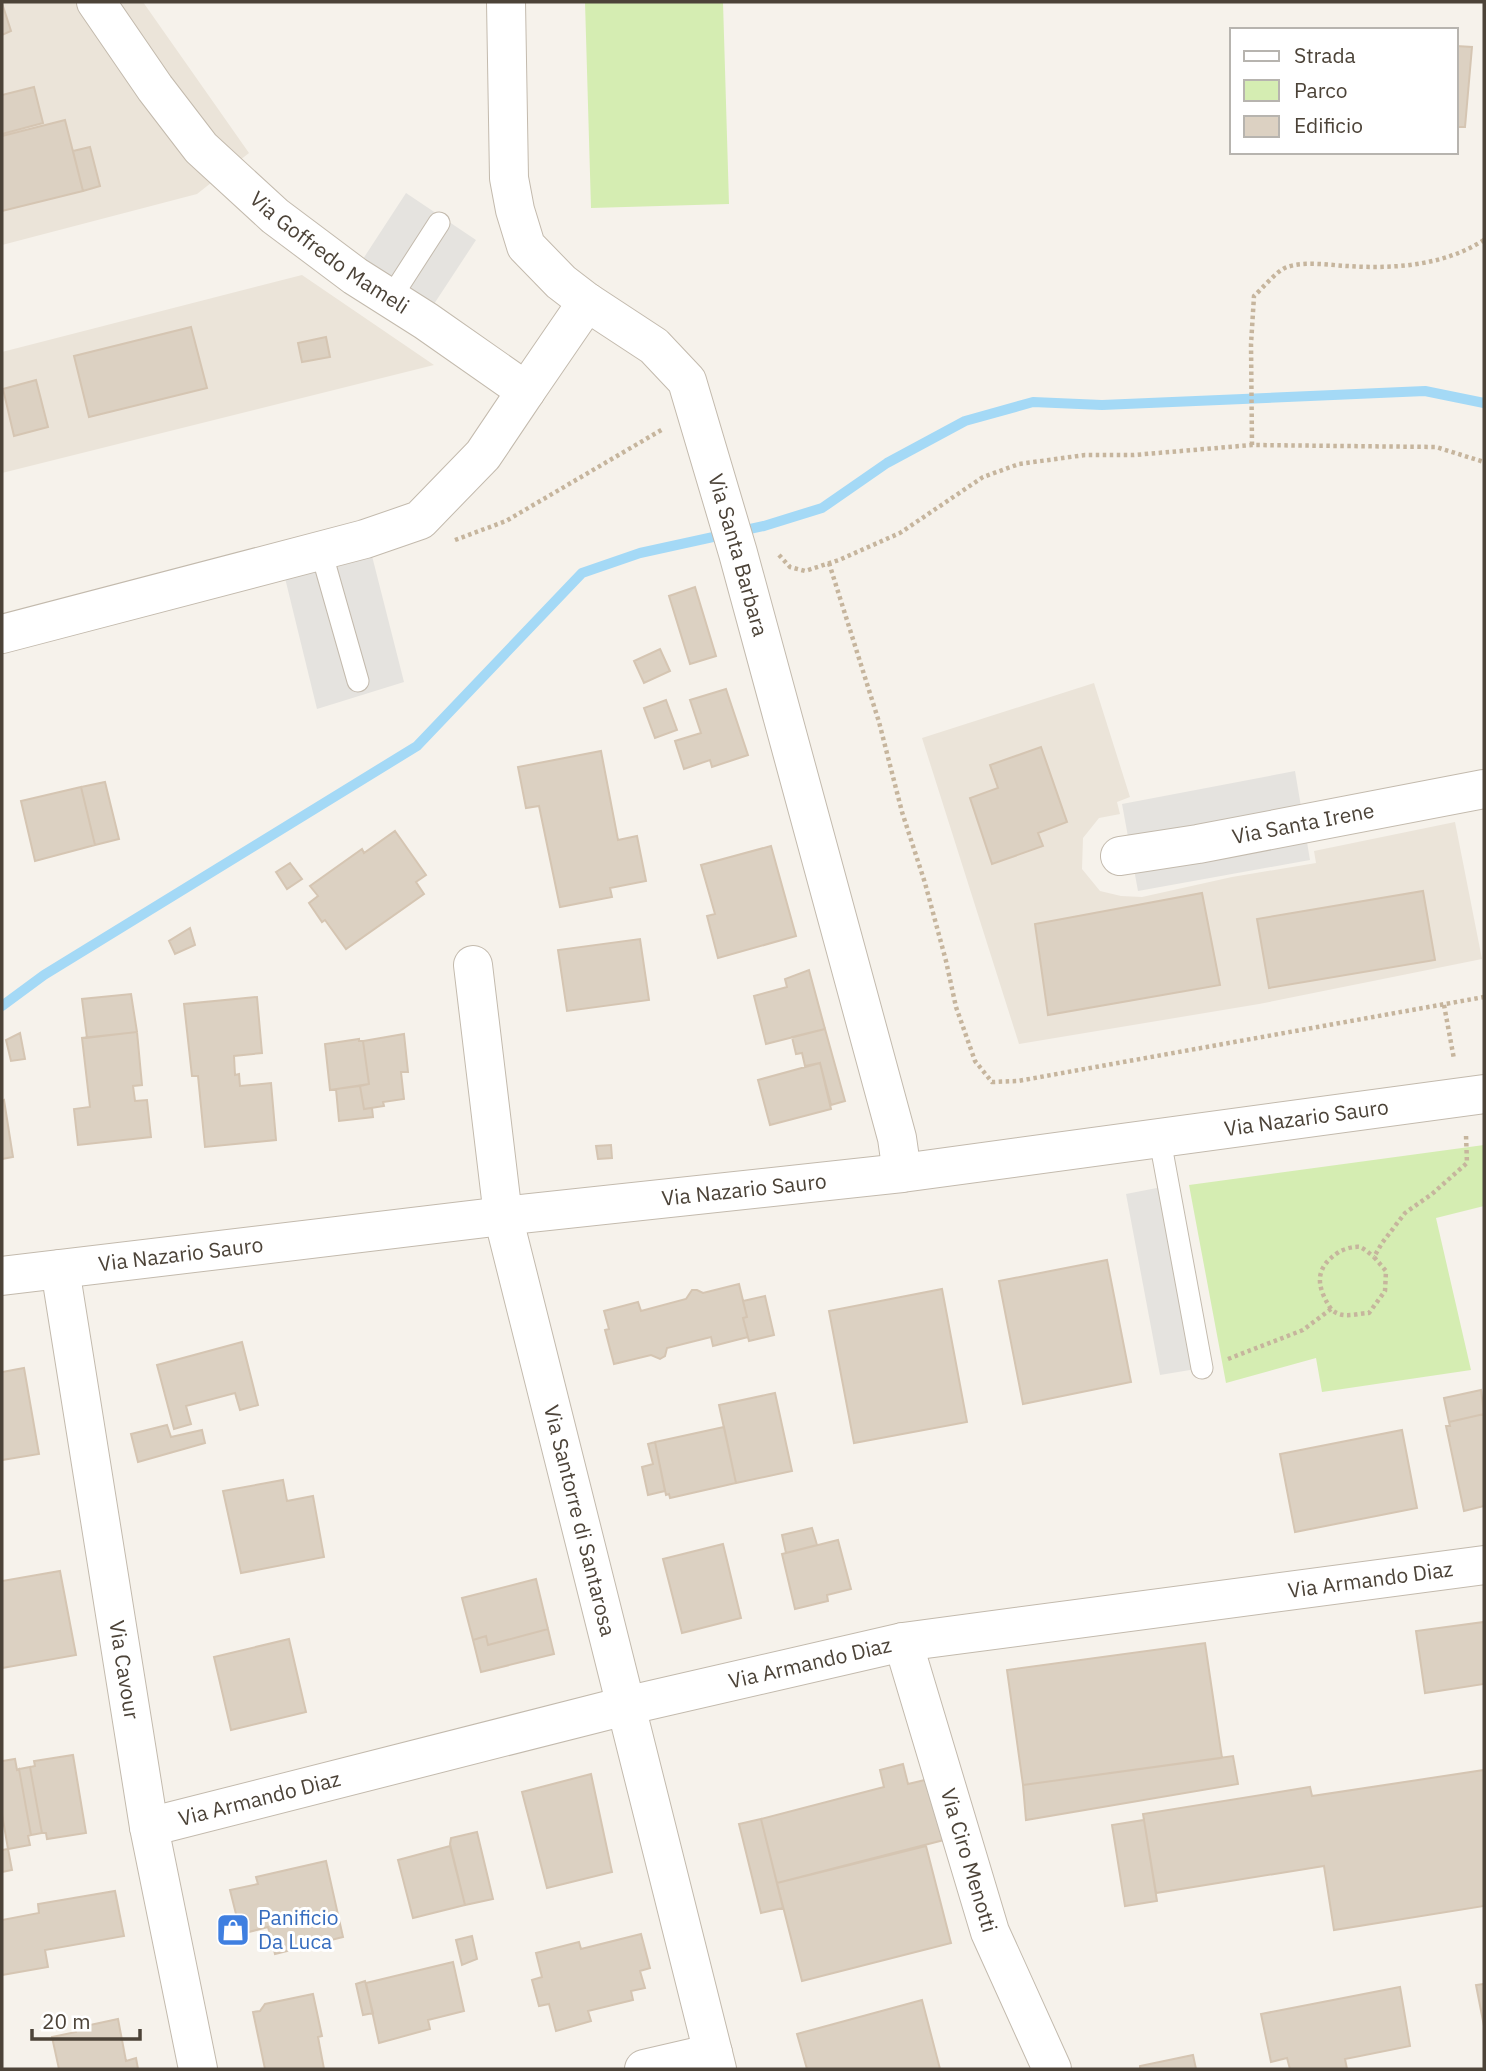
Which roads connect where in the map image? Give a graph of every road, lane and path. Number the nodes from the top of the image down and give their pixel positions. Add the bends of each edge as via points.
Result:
1 (96, 2) edge
2 (506, 2) edge
3 (439, 223) dead end
4 (1484, 240) edge
5 (390, 299) junction
6 (587, 302) junction
7 (526, 391) junction
8 (696, 411) junction
9 (1252, 445) junction
10 (1484, 462) edge
11 (450, 541) dead end
12 (321, 551) junction
13 (829, 563) junction
14 (790, 567) dead end
15 (2, 634) edge
16 (358, 681) dead end
17 (1484, 789) edge
18 (1120, 856) dead end
19 (473, 965) dead end
20 (1484, 997) edge
21 (1444, 1005) junction
22 (1454, 1059) dead end
23 (1484, 1094) edge
24 (1466, 1135) dead end
25 (1160, 1140) junction
26 (902, 1173) junction
27 (503, 1216) junction
28 (1374, 1257) junction
29 (60, 1269) junction
30 (2, 1276) edge
31 (1331, 1309) junction
32 (1202, 1368) joint
33 (1484, 1565) edge
34 (903, 1642) junction
35 (625, 1706) junction
36 (149, 1827) junction
37 (715, 2061) edge
38 (198, 2069) edge
39 (644, 2069) edge
40 (1052, 2069) edge

1 - 5 street, Via Goffredo Mameli via 201,148 275,216
2 - 6 street, Via Santa Barbara via 509,178 515,210 526,246
3 - 5 lane
4 - 9 path via 1427,264 1285,267 1254,296
5 - 7 street, Via Goffredo Mameli
6 - 7 street
6 - 8 street, Via Santa Barbara via 654,346 687,381
7 - 12 street via 483,454 420,520
8 - 11 path via 506,521
8 - 26 street, Via Santa Barbara via 897,1139
9 - 10 path via 1436,447
9 - 13 path via 1134,456 1085,455 1019,464 983,477 900,533
12 - 15 street
12 - 16 lane
13 - 14 path via 805,571
13 - 21 path via 880,722 956,1007 975,1061 992,1082
17 - 18 street, Via Santa Irene
19 - 27 street, Via Santorre di Santarosa
20 - 21 path
21 - 22 path
23 - 25 street, Via Nazario Sauro
24 - 28 path via 1467,1163 1405,1213
25 - 26 street, Via Nazario Sauro
25 - 32 lane
26 - 27 street, Via Nazario Sauro
27 - 29 street, Via Nazario Sauro
27 - 35 street, Via Santorre di Santarosa
28 - 31 path via 1386,1271 1385,1291 1369,1313 1348,1316
28 - 31 path via 1360,1247 1345,1248 1321,1269 1322,1290
29 - 30 street, Via Nazario Sauro
29 - 36 street, Via Cavour
31 - 32 path via 1294,1334
33 - 34 street, Via Armando Diaz
34 - 35 street, Via Armando Diaz
34 - 40 street, Via Ciro Menotti via 990,1932
35 - 36 street, Via Armando Diaz
35 - 37 street, Via Santorre di Santarosa
36 - 38 street, Via Cavour
37 - 39 street

